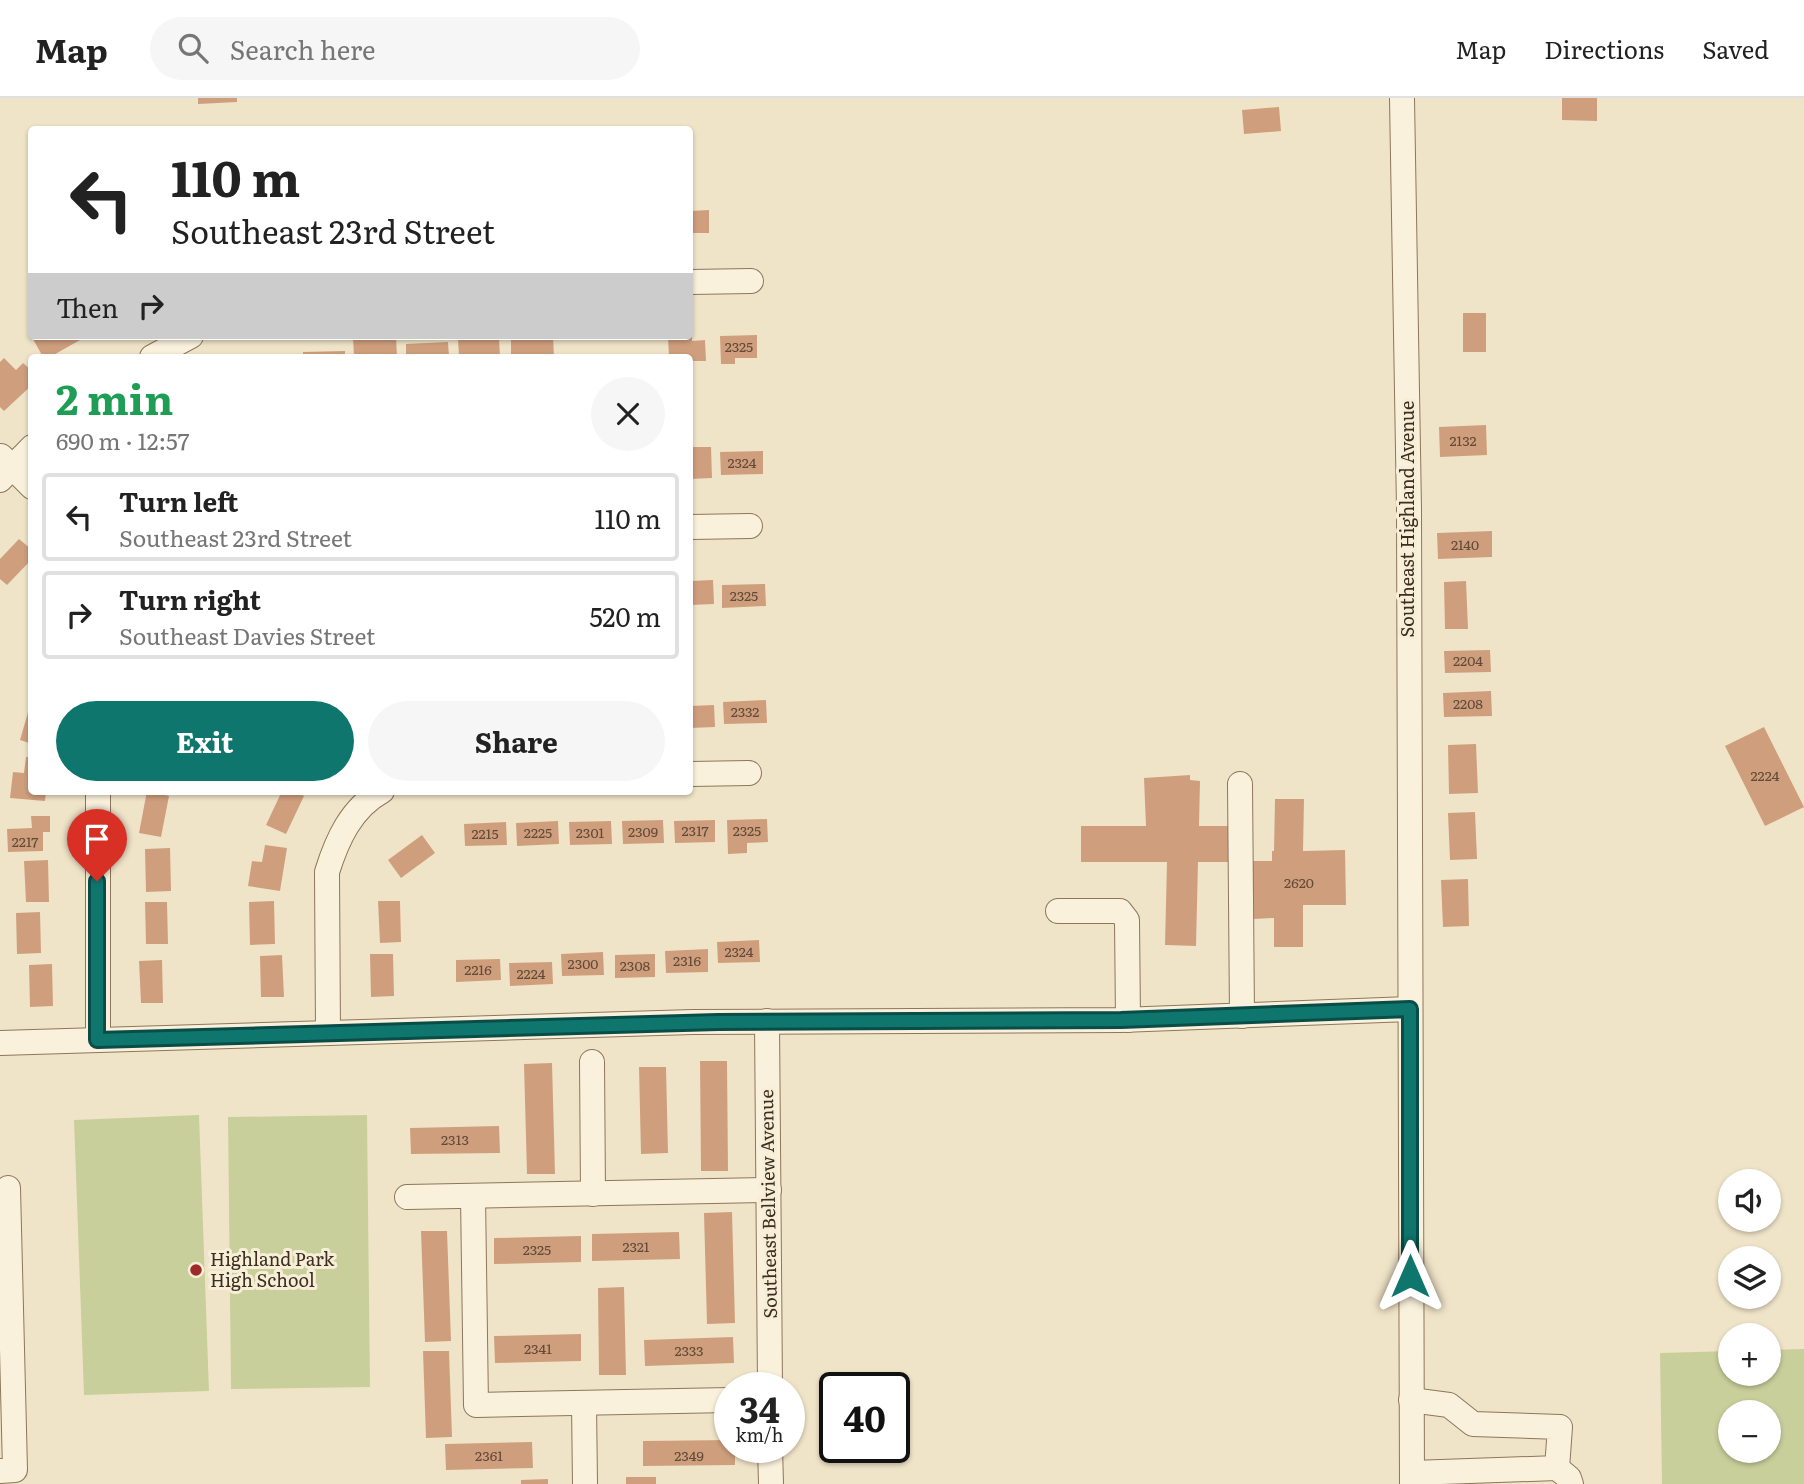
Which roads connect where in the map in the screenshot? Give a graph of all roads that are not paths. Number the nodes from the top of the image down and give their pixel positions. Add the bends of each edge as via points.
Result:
1 (1402, 98) edge
2 (751, 281) dead end
3 (693, 282) edge
4 (184, 340) edge
5 (158, 354) edge
6 (28, 450) edge
7 (4, 468) edge
8 (28, 484) edge
9 (750, 526) dead end
10 (693, 527) edge
11 (750, 772) dead end
12 (693, 774) edge
13 (1240, 785) dead end
14 (98, 795) edge
15 (375, 795) edge
16 (1058, 911) dead end
17 (1410, 1009) junction
18 (1242, 1016) junction
19 (1128, 1020) junction
20 (767, 1021) junction
21 (328, 1033) junction
22 (97, 1040) junction
23 (0, 1043) edge
24 (592, 1062) dead end
25 (8, 1188) dead end
26 (769, 1190) junction
27 (593, 1194) junction
28 (473, 1196) junction
29 (407, 1197) dead end
30 (5, 1257) edge
31 (770, 1372) edge
32 (6, 1381) edge
33 (714, 1400) edge
34 (1411, 1400) junction
35 (584, 1403) junction
36 (770, 1463) edge
37 (0, 1471) edge
38 (1554, 1476) edge
39 (1412, 1479) edge
40 (585, 1484) edge
41 (771, 1484) edge

1 - 17 street, Southeast Highland Avenue
2 - 3 street
4 - 5 street
6 - 7 street
7 - 8 street
9 - 10 street
11 - 12 street
13 - 18 street
14 - 22 street
15 - 21 street via 345,828 334,849 326,883
16 - 19 street via 1120,911 1127,920
17 - 18 street
17 - 34 street
18 - 19 street
19 - 20 street
20 - 21 street
20 - 26 street, Southeast Bellview Avenue
21 - 22 street
22 - 23 street
24 - 27 street
25 - 30 street
26 - 27 street
26 - 31 street, Southeast Bellview Avenue
27 - 28 street
28 - 29 street
28 - 35 street via 477,1405
30 - 32 street
32 - 37 street via 15,1470
33 - 35 street
34 - 38 street via 1449,1405 1472,1424 1560,1427
34 - 39 street
35 - 40 street
36 - 41 street
38 - 39 street

